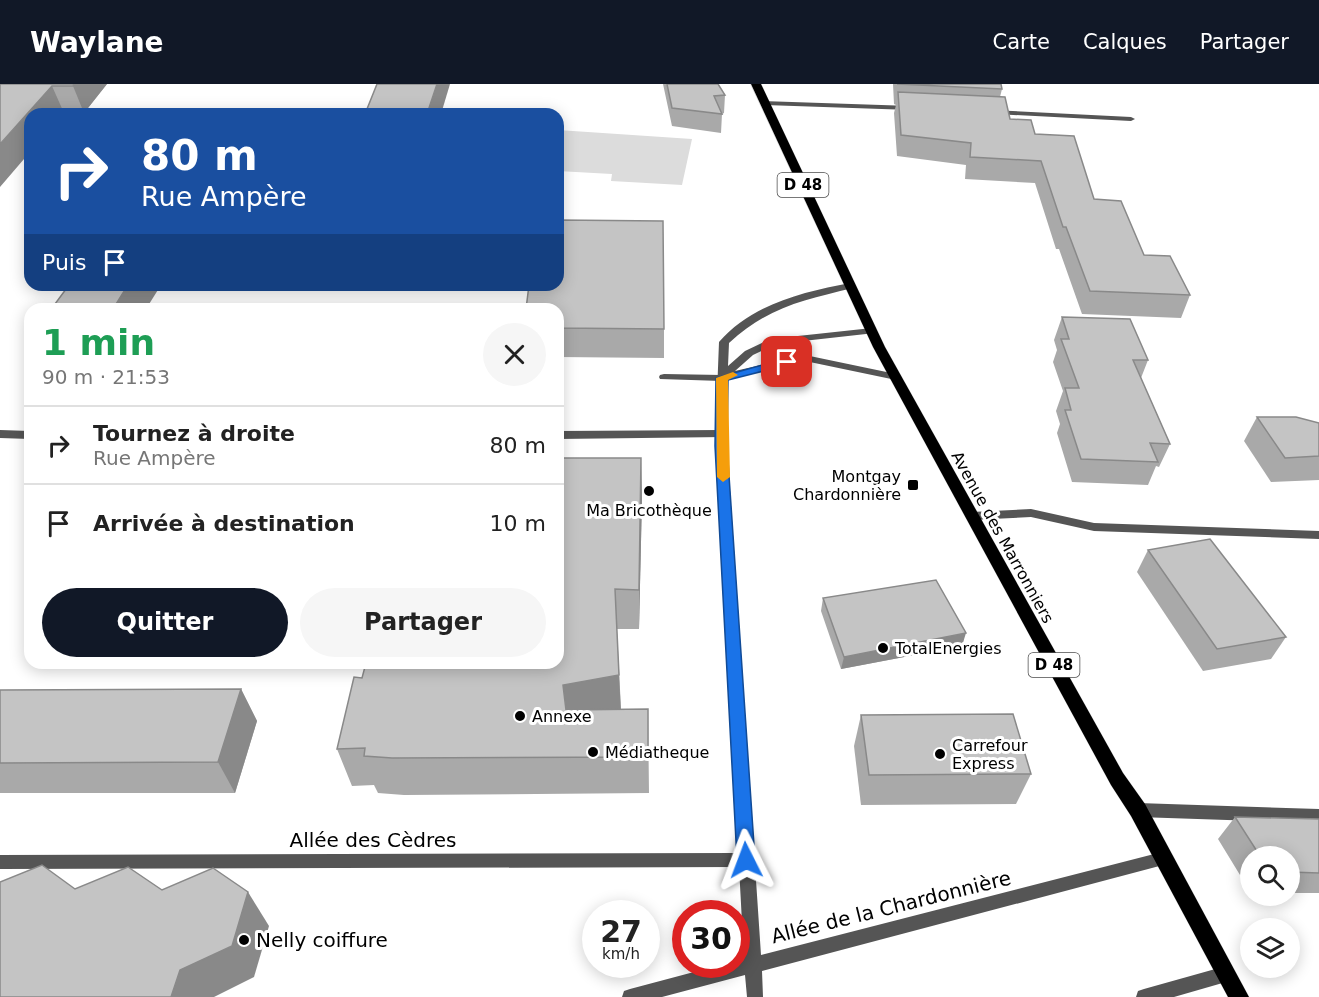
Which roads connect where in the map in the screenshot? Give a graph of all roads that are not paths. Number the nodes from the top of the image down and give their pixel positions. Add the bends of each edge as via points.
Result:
1 (756, 84) edge
2 (765, 103) junction
3 (922, 108) edge
4 (980, 111) edge
5 (1131, 118) dead end
6 (850, 286) junction
7 (872, 330) junction
8 (664, 377) dead end
9 (896, 377) junction
10 (722, 378) junction
11 (0, 434) edge
12 (721, 434) junction
13 (24, 435) edge
14 (564, 435) edge
15 (971, 516) junction
16 (1319, 535) edge
17 (1138, 810) junction
18 (1319, 816) edge
19 (1162, 859) junction
20 (746, 860) junction
21 (0, 862) edge
22 (753, 964) junction
23 (1226, 974) junction
24 (630, 997) edge
25 (755, 997) edge
26 (1144, 997) edge
27 (1239, 997) edge

1 - 2 main road, Avenue des Marronniers / D 48
2 - 3 street
2 - 6 main road, Avenue des Marronniers / D 48
4 - 5 street
6 - 7 main road, Avenue des Marronniers / D 48
6 - 10 street via 777,304 743,323 724,342
7 - 9 main road, Avenue des Marronniers / D 48
7 - 10 street via 774,342 749,353
8 - 10 street
9 - 10 street via 806,358
9 - 15 main road, Avenue des Marronniers / D 48
10 - 12 street
11 - 13 street
12 - 14 street
12 - 20 street
15 - 16 street via 1031,513 1094,527
15 - 17 main road, Avenue des Marronniers / D 48
17 - 18 street
17 - 19 main road, Avenue des Marronniers / D 48
19 - 22 street, Allée de la Chardonnière
19 - 23 main road, Avenue des Marronniers / D 48
20 - 21 street, Allée des Cèdres
20 - 22 street
22 - 24 street, Allée de la Chardonnière
22 - 25 street
23 - 26 street
23 - 27 main road, Avenue des Marronniers / D 48

